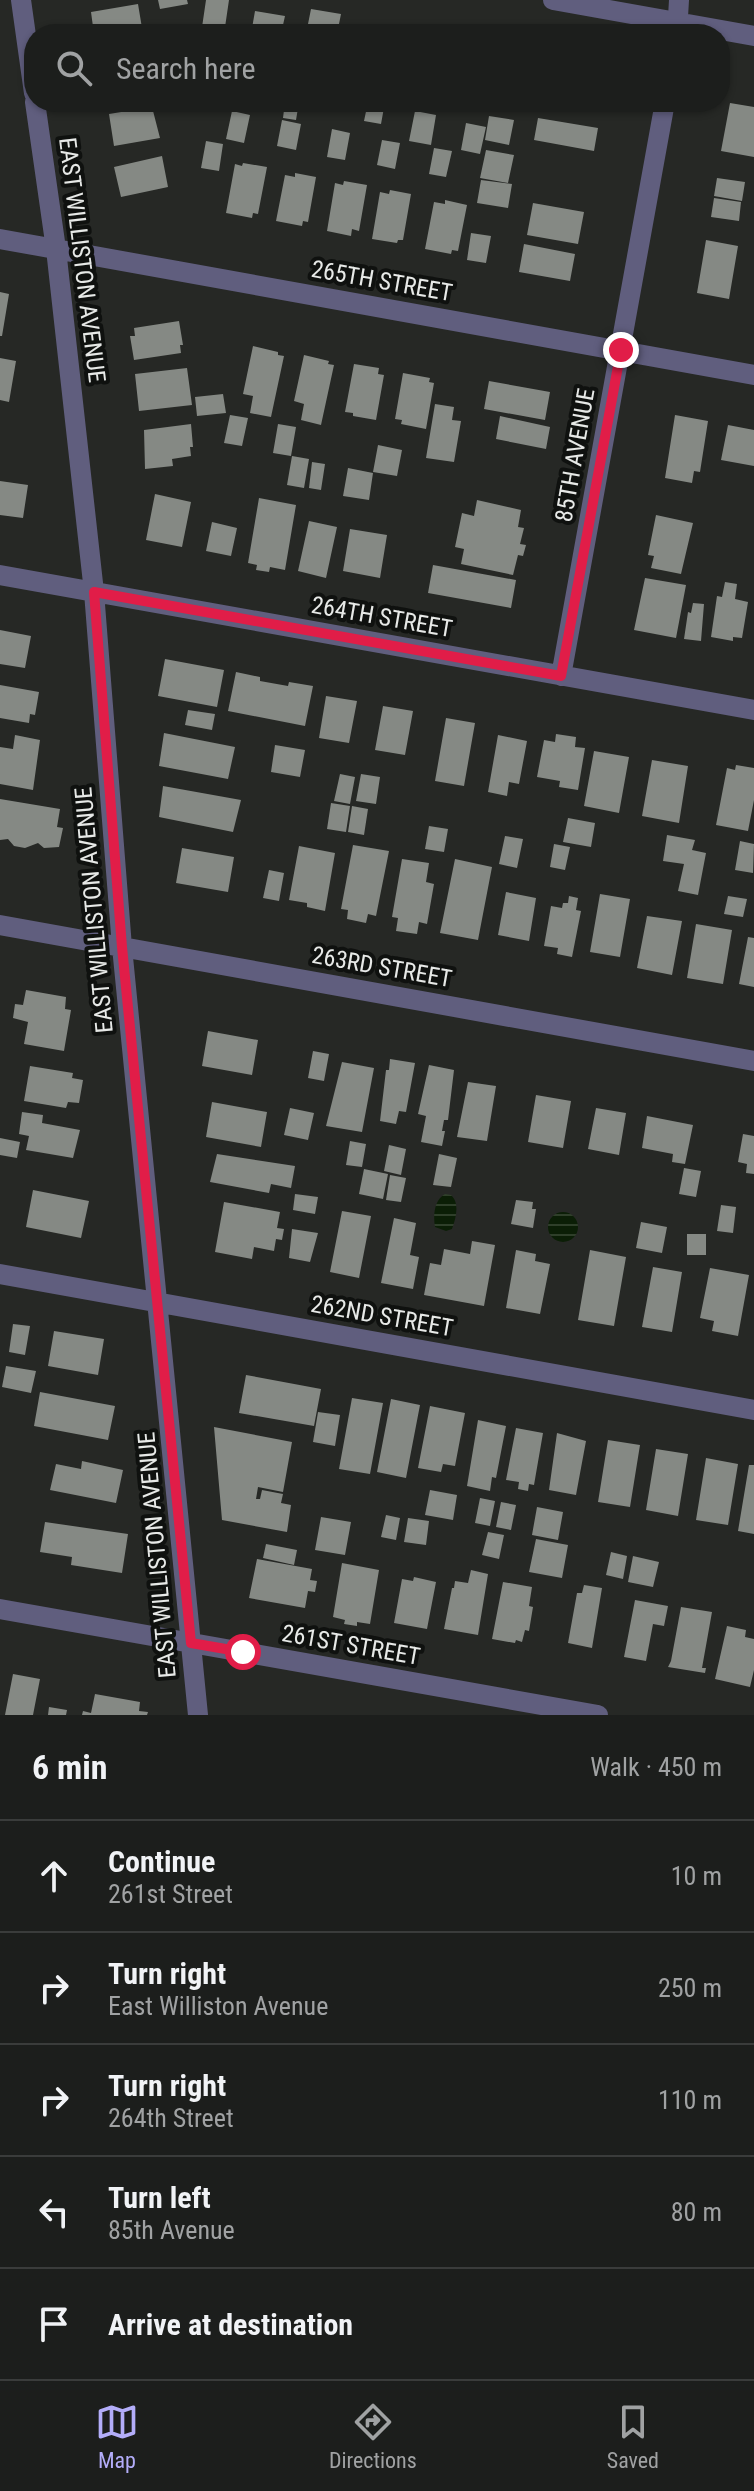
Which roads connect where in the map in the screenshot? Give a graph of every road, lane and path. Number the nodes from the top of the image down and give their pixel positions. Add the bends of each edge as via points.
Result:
1 (21, 0) edge
2 (553, 0) edge
3 (679, 0) edge
4 (24, 24) edge
5 (662, 24) edge
6 (678, 24) edge
7 (730, 33) edge
8 (754, 36) edge
9 (36, 112) edge
10 (663, 112) edge
11 (0, 239) edge
12 (56, 249) junction
13 (621, 350) junction
14 (754, 375) edge
15 (0, 575) edge
16 (94, 592) junction
17 (561, 676) junction
18 (754, 710) edge
19 (0, 925) edge
20 (122, 947) junction
21 (754, 1061) edge
22 (0, 1274) edge
23 (159, 1303) junction
24 (754, 1410) edge
25 (0, 1609) edge
26 (191, 1643) junction
27 (198, 1715) edge
28 (598, 1715) edge

1 - 4 street
2 - 5 street
3 - 6 street
7 - 8 street
9 - 12 street, EAST WILLISTON AVENUE
10 - 13 street, 85TH AVENUE
11 - 12 street, 265TH STREET
12 - 13 street, 265TH STREET
12 - 16 street, EAST WILLISTON AVENUE
13 - 14 street, 265TH STREET
13 - 17 street, 85TH AVENUE
15 - 16 street, 264TH STREET
16 - 17 street, 264TH STREET
16 - 20 street, EAST WILLISTON AVENUE
17 - 18 street, 264TH STREET
19 - 20 street, 263RD STREET
20 - 21 street, 263RD STREET
20 - 23 street, EAST WILLISTON AVENUE
22 - 23 street, 262ND STREET
23 - 24 street, 262ND STREET
23 - 26 street, EAST WILLISTON AVENUE
25 - 26 street, 261ST STREET
26 - 27 street, EAST WILLISTON AVENUE
26 - 28 street, 261ST STREET

